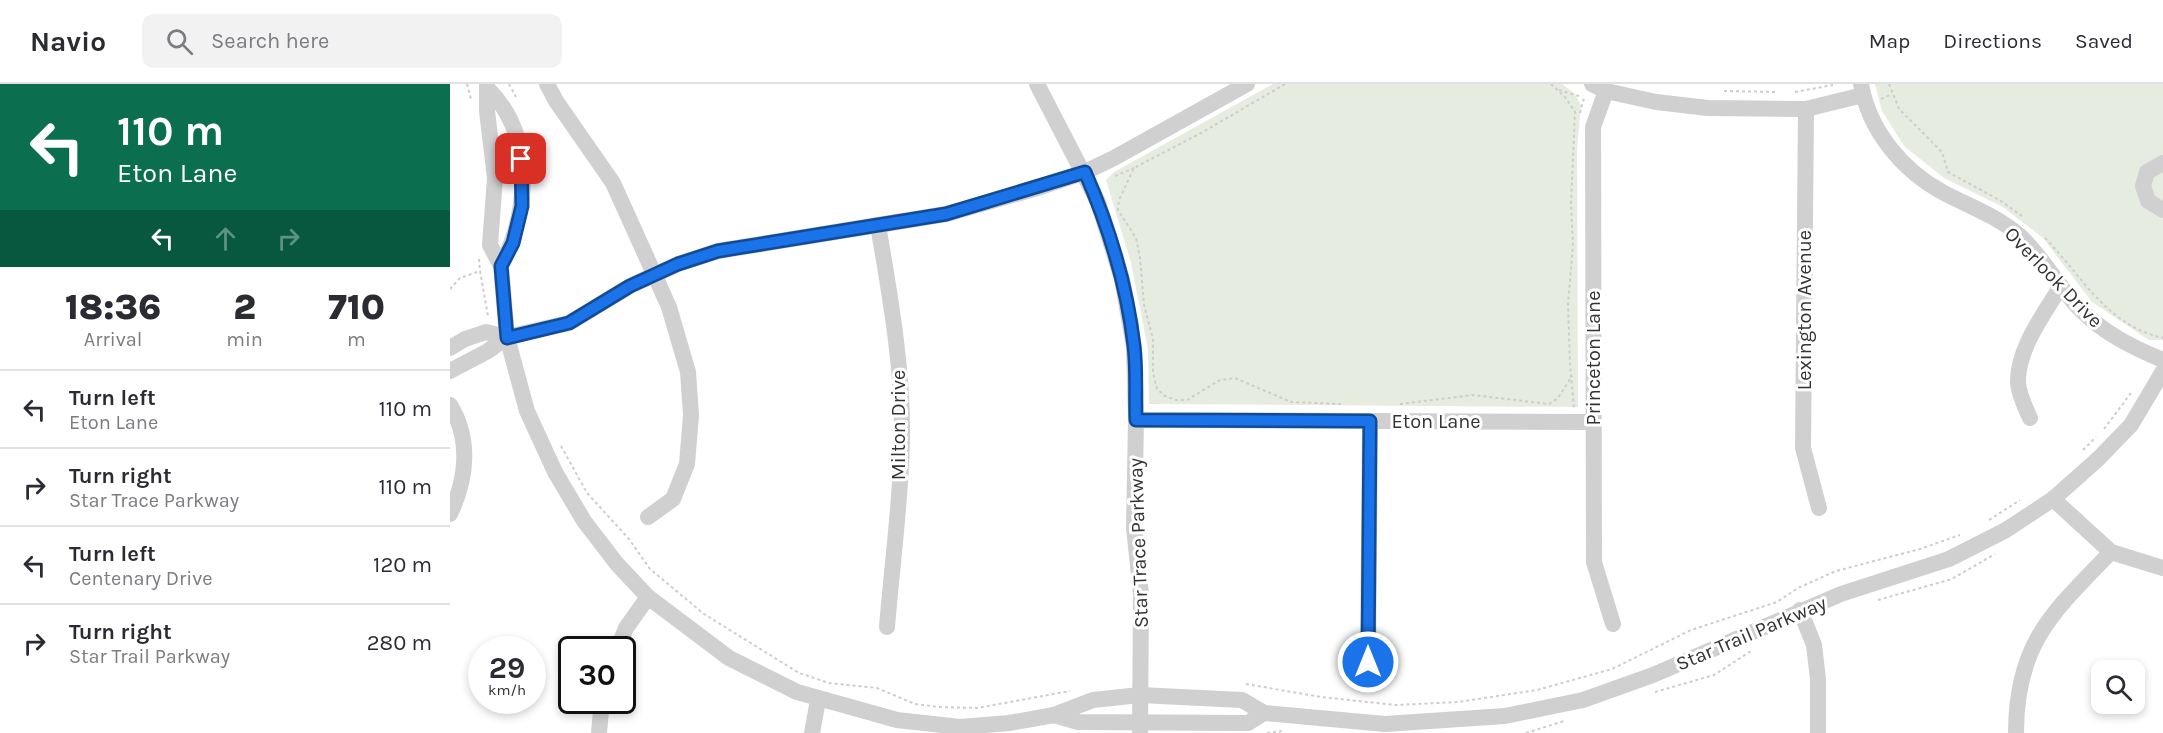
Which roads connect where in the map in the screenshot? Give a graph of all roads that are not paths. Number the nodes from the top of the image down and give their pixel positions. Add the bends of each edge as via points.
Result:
1 (547, 84) edge
2 (1037, 84) edge
3 (1247, 84) edge
4 (488, 86) edge
5 (1862, 90) edge
6 (1599, 93) edge
7 (1806, 109) junction
8 (2163, 163) edge
9 (1085, 172) junction
10 (2163, 210) edge
11 (878, 225) junction
12 (501, 266) junction
13 (653, 276) junction
14 (2061, 286) junction
15 (507, 338) junction
16 (450, 348) edge
17 (2163, 360) edge
18 (450, 371) edge
19 (2163, 371) edge
20 (450, 405) edge
21 (2030, 418) dead end
22 (1136, 420) junction
23 (1370, 421) junction
24 (1592, 422) junction
25 (2053, 499) junction
26 (1819, 508) dead end
27 (450, 514) edge
28 (648, 517) dead end
29 (2111, 552) junction
30 (2163, 568) edge
31 (648, 597) junction
32 (1800, 610) junction
33 (1614, 624) dead end
34 (887, 627) dead end
35 (622, 636) edge
36 (1368, 662) dead end
37 (1140, 695) junction
38 (818, 700) junction
39 (1264, 713) junction
40 (601, 714) edge
41 (1054, 716) junction
42 (1140, 727) edge
43 (1009, 728) edge
44 (1412, 728) edge
45 (599, 733) edge
46 (812, 733) edge
47 (1818, 733) edge
48 (2016, 733) edge

1 - 13 street via 614,183
2 - 9 street, Star Trace Parkway
3 - 9 street
4 - 12 street, Star Trail Parkway via 495,178 490,245
4 - 12 street, Star Trail Parkway via 512,119 521,159 522,206 513,243
5 - 7 street
5 - 14 street, Overlook Drive via 1882,138 1909,168 1942,192 2004,224 2037,254
6 - 7 street via 1708,108
6 - 24 street, Princeton Lane via 1593,127
7 - 26 street, Lexington Avenue via 1803,448
8 - 10 street via 2147,172 2143,186 2148,201
9 - 11 street via 958,211
9 - 22 street, Star Trace Parkway via 1122,279 1134,347
11 - 13 street via 718,251
11 - 34 street, Milton Drive via 901,388 902,440
12 - 15 street, Star Trail Parkway
13 - 15 street via 569,323
13 - 28 street via 669,307 683,352 691,415 681,485 673,499
14 - 17 street, Overlook Drive via 2108,333
14 - 21 street via 2033,334 2019,372 2021,397
15 - 16 street via 486,332
15 - 18 street
15 - 31 street, Star Trail Parkway via 527,411 555,472 599,543
19 - 25 street, Star Trail Parkway via 2131,425
20 - 27 street via 460,428 465,468
22 - 23 street, Eton Lane
22 - 37 street, Star Trace Parkway via 1134,528 1141,594
23 - 24 street, Eton Lane
23 - 36 street
24 - 33 street, Princeton Lane via 1594,562
25 - 29 street
25 - 32 street, Star Trail Parkway via 2006,530 1949,559
29 - 30 street
29 - 48 street via 2051,613 2030,649 2016,711
31 - 35 street
31 - 38 street, Star Trail Parkway via 729,658
32 - 44 street, Star Trail Parkway via 1645,678 1583,700
32 - 47 street via 1814,645
37 - 39 street, Star Trail Parkway via 1242,700
37 - 41 street, Star Trail Parkway via 1093,700
37 - 42 street, Star Trace Parkway
38 - 43 street, Star Trail Parkway via 897,720 938,726
38 - 46 street
39 - 42 street, Star Trail Parkway via 1248,723
39 - 44 street, Star Trail Parkway
40 - 45 street
41 - 42 street, Star Trail Parkway
41 - 43 street, Star Trail Parkway

